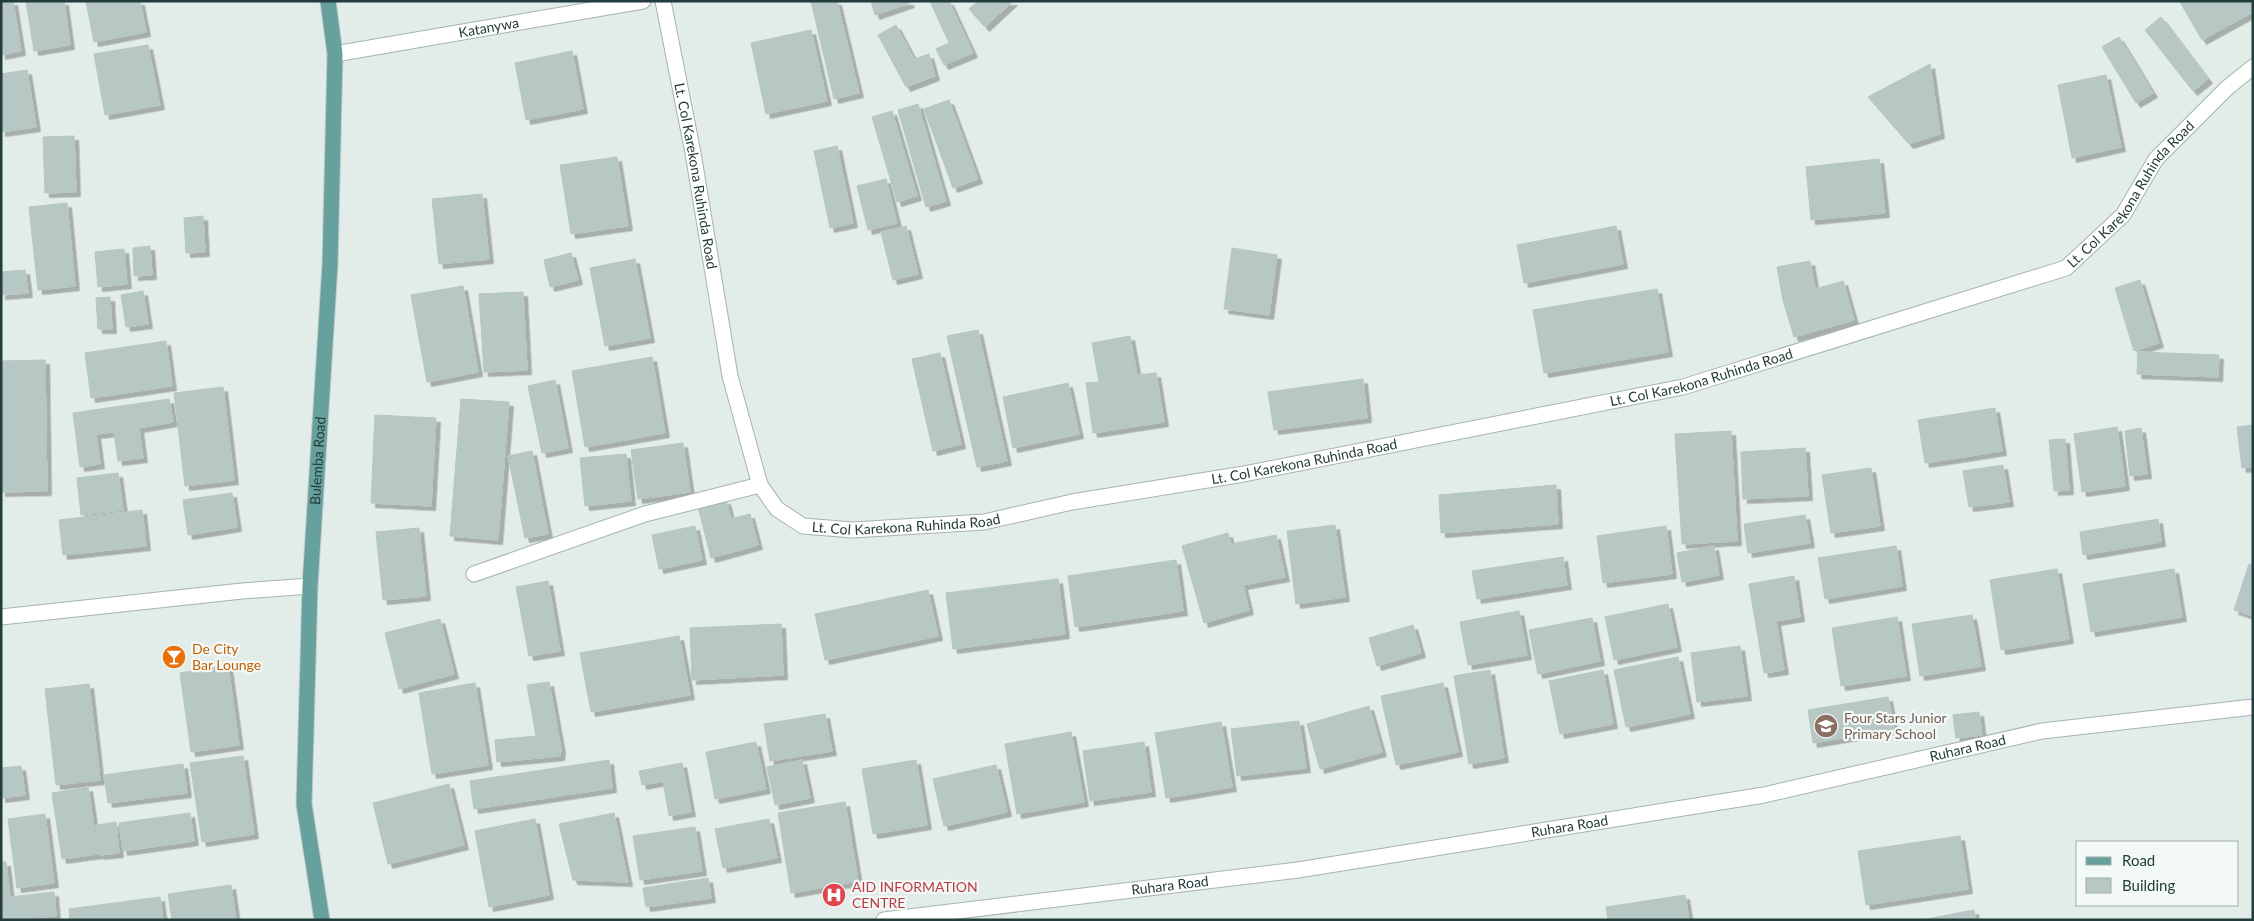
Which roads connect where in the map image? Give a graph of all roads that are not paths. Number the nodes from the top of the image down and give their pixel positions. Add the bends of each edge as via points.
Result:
1 (328, 1) edge
2 (643, 1) edge
3 (663, 1) edge
4 (335, 54) junction
5 (2253, 67) edge
6 (760, 485) junction
7 (474, 574) dead end
8 (310, 586) junction
9 (1, 617) edge
10 (2253, 707) edge
11 (322, 920) edge
12 (884, 920) edge

1 - 4 main road, Bulemba Road
2 - 4 street, Katanywa
3 - 6 street, Lt. Col Karekona Ruhinda Road via 693,153 730,376
4 - 8 main road, Bulemba Road via 330,264
5 - 6 street, Lt. Col Karekona Ruhinda Road via 2227,88 2156,159 2123,215 2066,268 1683,387 1244,474 1072,502 984,522 853,530 803,526 777,509
6 - 7 street via 646,514
8 - 9 street
8 - 11 main road, Bulemba Road via 304,804
10 - 12 street, Ruhara Road via 2042,731 1764,795 1307,869

